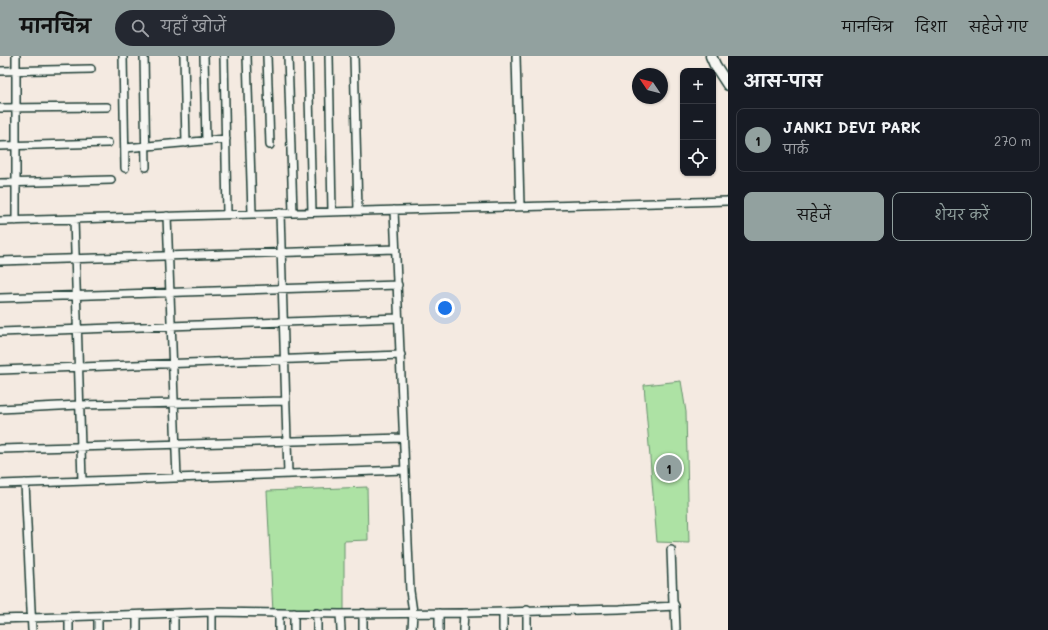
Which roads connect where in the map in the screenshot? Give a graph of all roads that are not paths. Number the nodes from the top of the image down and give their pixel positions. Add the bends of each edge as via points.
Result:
1 (16, 56) edge
2 (123, 56) edge
3 (144, 56) edge
4 (184, 56) edge
5 (204, 56) edge
6 (224, 56) edge
7 (247, 56) edge
8 (267, 56) edge
9 (288, 56) edge
10 (308, 56) edge
11 (329, 56) edge
12 (354, 56) edge
13 (516, 56) edge
14 (711, 56) edge
15 (92, 69) dead end
16 (0, 70) edge
17 (16, 70) junction
18 (728, 85) edge
19 (107, 107) dead end
20 (0, 108) edge
21 (16, 108) junction
22 (226, 139) junction
23 (206, 141) junction
24 (108, 143) dead end
25 (186, 143) junction
26 (270, 145) dead end
27 (0, 146) edge
28 (16, 146) junction
29 (145, 147) junction
30 (125, 148) junction
31 (146, 167) dead end
32 (125, 168) dead end
33 (111, 180) dead end
34 (0, 183) edge
35 (16, 183) junction
36 (728, 201) edge
37 (520, 206) junction
38 (394, 210) junction
39 (358, 211) junction
40 (312, 212) junction
41 (332, 212) junction
42 (252, 213) junction
43 (280, 213) junction
44 (293, 213) junction
45 (227, 214) junction
46 (167, 216) junction
47 (74, 219) junction
48 (0, 221) edge
49 (16, 221) junction
50 (396, 249) junction
51 (281, 253) junction
52 (169, 256) junction
53 (75, 259) junction
54 (0, 261) edge
55 (398, 285) junction
56 (282, 289) junction
57 (170, 293) junction
58 (76, 296) junction
59 (0, 298) edge
60 (399, 318) junction
61 (283, 322) junction
62 (171, 326) junction
63 (77, 329) junction
64 (0, 332) edge
65 (401, 355) junction
66 (284, 359) junction
67 (172, 363) junction
68 (78, 367) junction
69 (0, 370) edge
70 (286, 401) junction
71 (174, 403) junction
72 (79, 405) junction
73 (0, 409) edge
74 (404, 438) junction
75 (287, 440) junction
76 (175, 444) junction
77 (81, 447) junction
78 (0, 449) edge
79 (405, 470) junction
80 (288, 474) junction
81 (177, 478) junction
82 (82, 481) junction
83 (25, 483) junction
84 (0, 484) edge
85 (671, 550) dead end
86 (675, 606) junction
87 (527, 610) junction
88 (212, 612) junction
89 (413, 612) junction
90 (503, 612) junction
91 (279, 613) junction
92 (294, 613) junction
93 (317, 613) junction
94 (363, 613) junction
95 (439, 613) junction
96 (464, 613) junction
97 (174, 614) junction
98 (340, 614) junction
99 (137, 615) junction
100 (98, 616) junction
101 (69, 617) junction
102 (32, 618) junction
103 (0, 619) edge
104 (32, 630) edge
105 (69, 630) edge
106 (98, 630) edge
107 (137, 630) edge
108 (174, 630) edge
109 (212, 630) edge
110 (279, 630) edge
111 (294, 630) edge
112 (317, 630) edge
113 (341, 630) edge
114 (363, 630) edge
115 (412, 630) edge
116 (439, 630) edge
117 (463, 630) edge
118 (503, 630) edge
119 (527, 630) edge
120 (676, 630) edge

1 - 17 street
2 - 30 street
3 - 29 street
4 - 25 street
5 - 23 street
6 - 22 street
7 - 42 street
8 - 26 street
9 - 44 street
10 - 40 street
11 - 41 street
12 - 39 street
13 - 37 street
14 - 18 street
15 - 17 street
16 - 17 street
17 - 21 street
19 - 21 street
20 - 21 street
21 - 28 street
22 - 23 street
22 - 45 street
23 - 25 street
24 - 28 street
25 - 29 street
27 - 28 street
28 - 35 street
29 - 30 street
29 - 31 street
30 - 32 street
33 - 35 street
34 - 35 street
35 - 49 street
36 - 37 street
37 - 38 street
38 - 39 street
38 - 50 street
39 - 41 street
40 - 41 street
40 - 44 street
42 - 43 street
42 - 45 street
43 - 44 street
43 - 51 street
45 - 46 street
46 - 47 street
46 - 52 street
47 - 49 street
47 - 53 street
48 - 49 street
50 - 51 street
50 - 55 street
51 - 52 street
51 - 56 street
52 - 53 street
52 - 57 street
53 - 54 street
53 - 58 street
55 - 56 street
55 - 60 street
56 - 57 street
56 - 61 street
57 - 58 street
57 - 62 street
58 - 59 street
58 - 63 street
60 - 61 street
60 - 65 street
61 - 62 street
61 - 66 street
62 - 63 street
62 - 67 street
63 - 64 street
63 - 68 street
65 - 66 street
65 - 74 street
66 - 67 street
66 - 70 street
67 - 68 street
67 - 71 street
68 - 69 street
68 - 72 street
70 - 71 street
70 - 75 street
71 - 72 street
71 - 76 street
72 - 73 street
72 - 77 street
74 - 75 street
74 - 79 street
75 - 76 street
75 - 80 street
76 - 77 street
76 - 81 street
77 - 78 street
77 - 82 street
79 - 80 street
79 - 89 street
80 - 81 street
81 - 82 street
82 - 83 street
83 - 84 street
83 - 102 street
85 - 86 street
86 - 87 street
86 - 120 street
87 - 90 street
87 - 119 street
88 - 91 street
88 - 97 street
88 - 109 street
89 - 94 street
89 - 95 street
89 - 115 street
90 - 96 street
90 - 118 street
91 - 92 street
91 - 110 street
92 - 93 street
92 - 111 street
93 - 98 street
93 - 112 street
94 - 98 street
94 - 114 street
95 - 96 street
95 - 116 street
96 - 117 street
97 - 99 street
97 - 108 street
98 - 113 street
99 - 100 street
99 - 107 street
100 - 101 street
100 - 106 street
101 - 102 street
101 - 105 street
102 - 103 street
102 - 104 street

